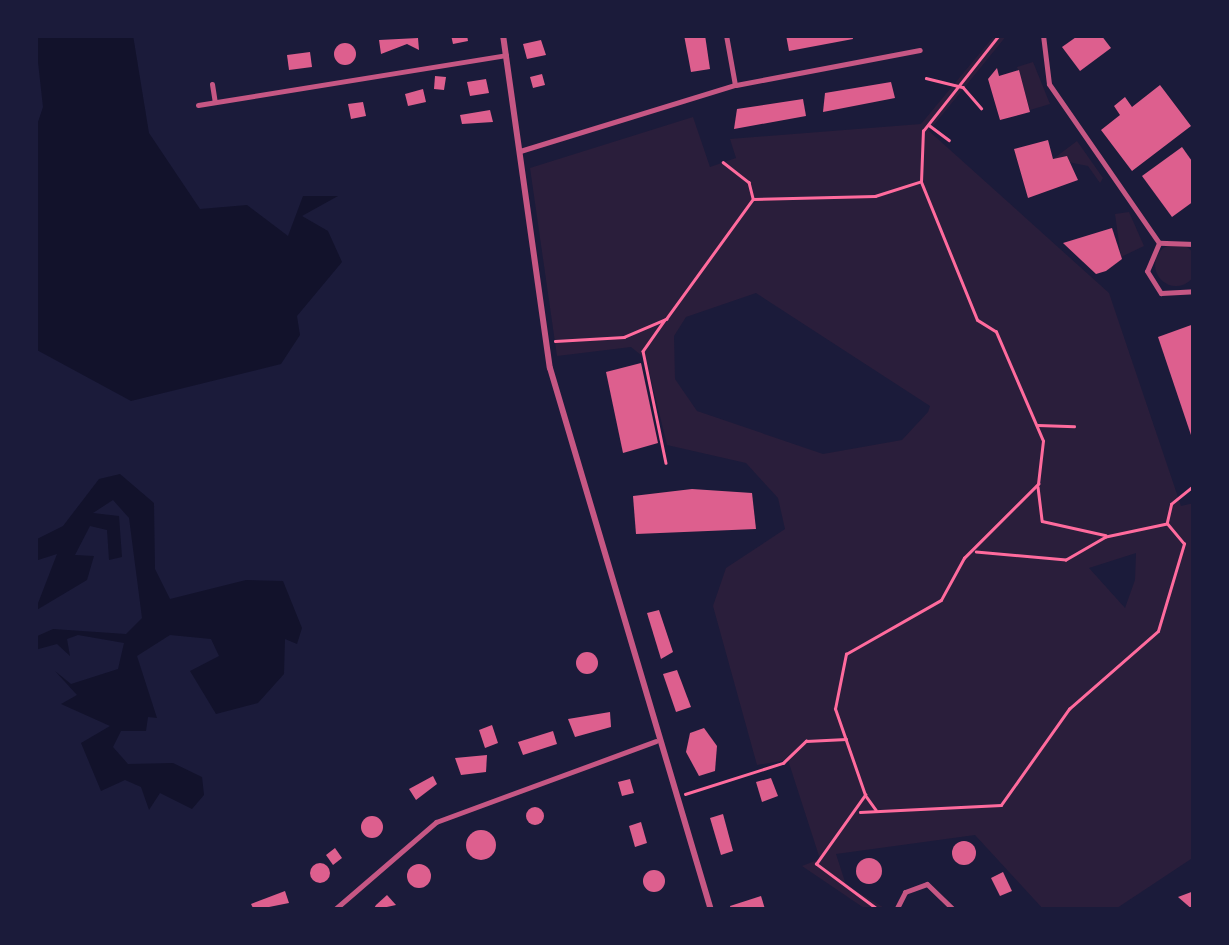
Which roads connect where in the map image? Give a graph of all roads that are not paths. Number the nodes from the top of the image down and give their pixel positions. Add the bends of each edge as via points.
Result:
1 (503, 35) edge
2 (726, 35) edge
3 (1042, 35) edge
4 (920, 50) dead end
5 (506, 56) junction
6 (212, 84) dead end
7 (735, 86) junction
8 (216, 102) junction
9 (198, 105) dead end
10 (520, 151) junction
11 (1159, 244) junction
12 (1194, 244) edge
13 (1194, 291) edge
14 (656, 741) junction
15 (334, 910) edge
16 (711, 910) edge
17 (896, 910) edge
18 (954, 910) edge

1 - 5 street
2 - 7 street
3 - 11 street via 1048,84
4 - 7 street
5 - 8 street
5 - 10 street
6 - 8 street
7 - 10 street
8 - 9 street
10 - 14 street via 544,340
11 - 12 street
11 - 13 street via 1148,258 1151,283 1175,297
14 - 15 street via 436,822
14 - 16 street
17 - 18 street via 904,892 927,884

